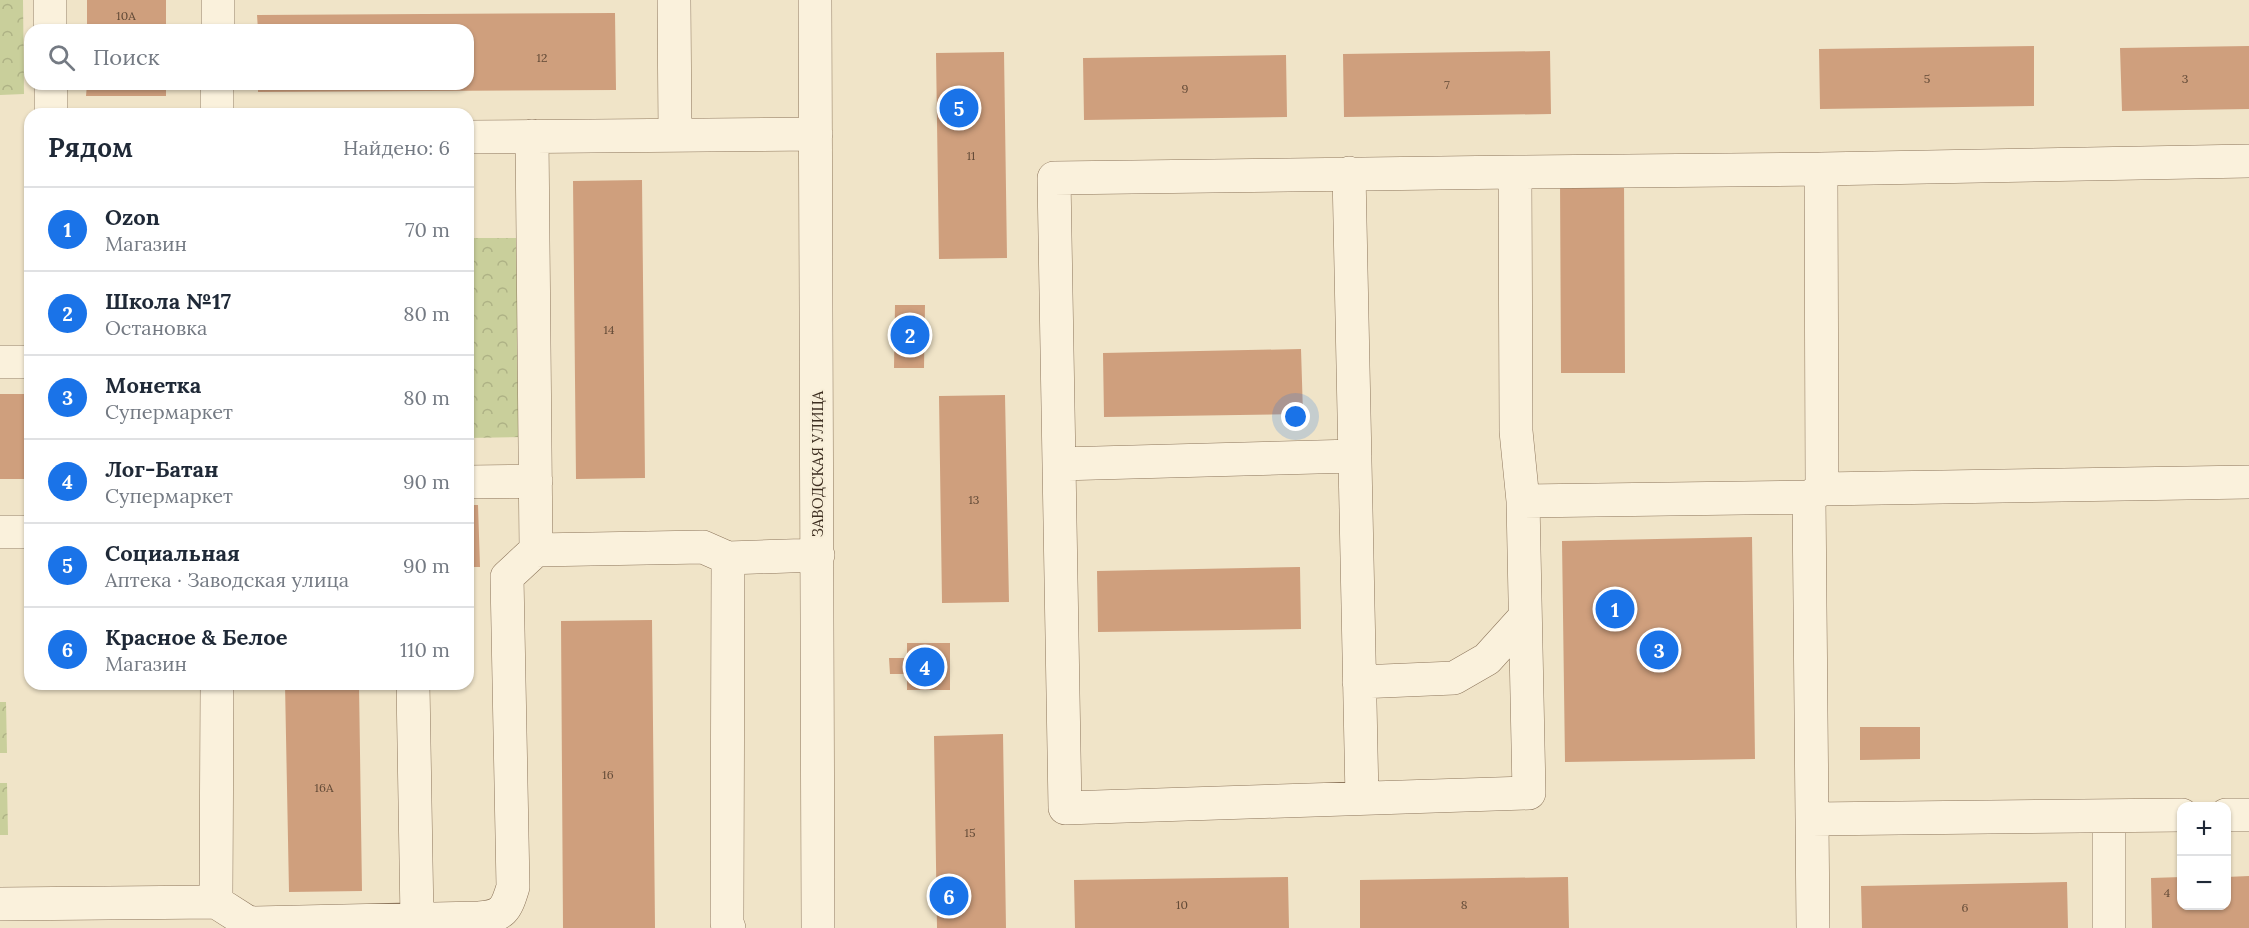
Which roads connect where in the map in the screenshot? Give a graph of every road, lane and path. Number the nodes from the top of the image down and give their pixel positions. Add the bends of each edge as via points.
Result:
1 (50, 0) edge
2 (218, 0) edge
3 (674, 0) edge
4 (814, 0) edge
5 (50, 24) edge
6 (218, 24) edge
7 (51, 90) edge
8 (217, 90) edge
9 (51, 108) edge
10 (217, 108) edge
11 (675, 134) junction
12 (816, 134) junction
13 (532, 136) junction
14 (474, 137) edge
15 (2249, 161) edge
16 (1821, 169) junction
17 (1515, 172) junction
18 (1349, 173) junction
19 (0, 362) edge
20 (24, 362) edge
21 (1355, 456) junction
22 (1059, 464) junction
23 (536, 481) junction
24 (474, 482) edge
25 (2249, 482) edge
26 (1816, 493) junction
27 (1523, 501) junction
28 (0, 532) edge
29 (24, 532) edge
30 (536, 550) junction
31 (818, 555) junction
32 (728, 558) junction
33 (1525, 617) junction
34 (1359, 681) junction
35 (217, 690) edge
36 (413, 690) edge
37 (1362, 798) junction
38 (2177, 815) edge
39 (2231, 815) edge
40 (2249, 815) edge
41 (2109, 816) junction
42 (1812, 819) junction
43 (216, 902) junction
44 (0, 904) edge
45 (417, 919) junction
46 (249, 925) edge
47 (729, 928) edge
48 (818, 928) edge
49 (1813, 928) edge
50 (2109, 928) edge

1 - 5 street
2 - 6 street
3 - 11 street
4 - 12 street, ЗАВОДСКАЯ УЛИЦА
7 - 9 street
8 - 10 street
11 - 12 street
11 - 13 street
12 - 31 street, ЗАВОДСКАЯ УЛИЦА
13 - 14 street
13 - 23 street
15 - 16 street
16 - 17 street
16 - 26 street
17 - 18 street
17 - 27 street via 1516,431
18 - 21 street
18 - 22 street via 1054,178
19 - 20 street
21 - 22 street
21 - 34 street
22 - 37 street via 1065,808
23 - 24 street
23 - 30 street
25 - 26 street
26 - 27 street
26 - 42 street
27 - 33 street
28 - 29 street
30 - 32 street via 703,547
30 - 45 street via 507,578 513,887 508,904 496,916
31 - 32 street
31 - 48 street, ЗАВОДСКАЯ УЛИЦА
32 - 47 street
33 - 34 street via 1487,659 1454,678
33 - 37 street via 1529,793
34 - 37 street
35 - 43 street
36 - 45 street
38 - 41 street
39 - 40 street
41 - 42 street
41 - 50 street
42 - 49 street
43 - 44 street
43 - 46 street
45 - 46 street

